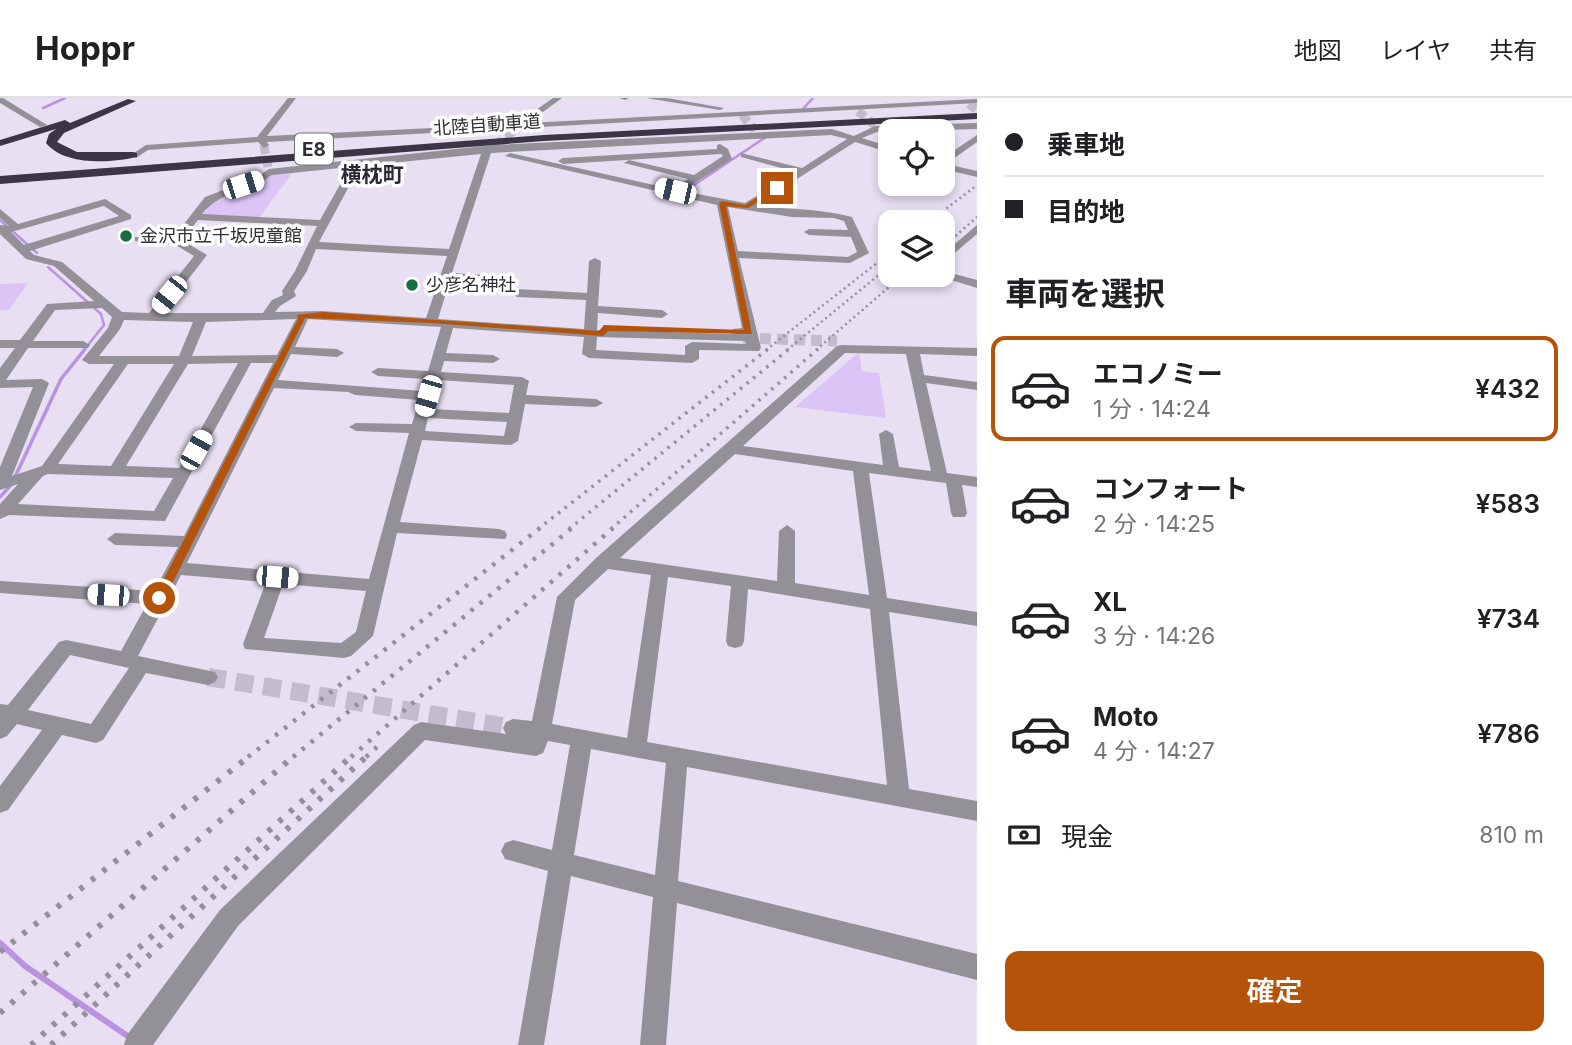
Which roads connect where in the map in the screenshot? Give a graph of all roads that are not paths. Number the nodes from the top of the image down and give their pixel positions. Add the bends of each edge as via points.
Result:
1 (292, 98) edge
2 (558, 98) edge
3 (650, 98) edge
4 (132, 99) edge
5 (0, 100) edge
6 (921, 100) edge
7 (775, 104) dead end
8 (973, 107) edge
9 (742, 112) junction
10 (766, 113) junction
11 (43, 125) junction
12 (977, 126) edge
13 (878, 127) edge
14 (955, 127) edge
15 (515, 129) junction
16 (629, 129) junction
17 (710, 137) junction
18 (0, 138) edge
19 (854, 139) junction
20 (956, 141) dead end
21 (973, 141) edge
22 (263, 143) junction
23 (0, 144) edge
24 (878, 146) edge
25 (491, 149) junction
26 (725, 151) junction
27 (136, 155) junction
28 (744, 155) dead end
29 (955, 155) edge
30 (612, 158) junction
31 (539, 162) junction
32 (356, 164) junction
33 (955, 168) edge
34 (804, 171) junction
35 (977, 174) edge
36 (697, 178) junction
37 (1, 179) edge
38 (675, 191) junction
39 (765, 195) junction
40 (777, 198) dead end
41 (789, 202) dead end
42 (722, 203) junction
43 (746, 207) junction
44 (0, 212) edge
45 (824, 212) dead end
46 (195, 217) junction
47 (324, 223) junction
48 (977, 228) edge
49 (7, 231) edge
50 (809, 232) dead end
51 (855, 234) junction
52 (139, 239) dead end
53 (176, 241) junction
54 (24, 246) junction
55 (311, 246) junction
56 (955, 249) edge
57 (454, 253) junction
58 (734, 254) junction
59 (595, 261) dead end
60 (446, 276) junction
61 (955, 278) edge
62 (504, 280) dead end
63 (977, 284) edge
64 (517, 293) dead end
65 (592, 303) junction
66 (95, 304) junction
67 (662, 314) dead end
68 (119, 316) junction
69 (153, 316) junction
70 (300, 316) junction
71 (266, 317) junction
72 (201, 318) junction
73 (431, 321) junction
74 (448, 323) junction
75 (596, 333) junction
76 (746, 335) junction
77 (837, 341) tunnel mouth
78 (0, 344) edge
79 (23, 344) junction
80 (83, 345) dead end
81 (977, 349) edge
82 (912, 350) junction
83 (337, 353) dead end
84 (284, 354) junction
85 (438, 358) junction
86 (184, 359) junction
87 (247, 359) junction
88 (493, 359) dead end
89 (124, 360) junction
90 (377, 372) dead end
91 (433, 377) junction
92 (0, 378) edge
93 (918, 378) junction
94 (0, 384) edge
95 (268, 384) junction
96 (977, 386) edge
97 (428, 396) junction
98 (519, 398) junction
99 (596, 403) dead end
100 (422, 413) junction
101 (515, 418) junction
102 (356, 426) dead end
103 (417, 432) junction
104 (886, 434) dead end
105 (731, 448) junction
106 (860, 467) junction
107 (116, 471) junction
108 (892, 471) junction
109 (183, 473) junction
110 (946, 477) junction
111 (20, 478) edge
112 (977, 482) edge
113 (2, 512) edge
114 (959, 513) dead end
115 (390, 527) junction
116 (787, 531) dead end
117 (499, 535) dead end
118 (116, 539) dead end
119 (189, 542) junction
120 (602, 562) junction
121 (176, 568) junction
122 (660, 570) junction
123 (277, 577) junction
124 (740, 581) junction
125 (376, 586) junction
126 (786, 589) junction
127 (2, 590) edge
128 (159, 598) junction
129 (879, 605) junction
130 (977, 619) edge
131 (736, 641) dead end
132 (134, 662) junction
133 (208, 677) tunnel mouth
134 (4, 719) edge
135 (57, 725) junction
136 (513, 728) tunnel mouth
137 (540, 731) junction
138 (582, 739) junction
139 (636, 750) junction
140 (677, 757) junction
141 (899, 796) junction
142 (0, 803) edge
143 (977, 811) edge
144 (513, 851) dead end
145 (561, 863) junction
146 (666, 889) junction
147 (977, 967) edge
148 (137, 1045) edge
149 (531, 1045) edge
150 (653, 1045) edge

1 - 22 street via 261,138
2 - 15 street
3 - 9 street
4 - 11 highway
4 - 23 highway
4 - 27 highway via 60,131 51,143 77,155
5 - 11 street
6 - 8 street
6 - 10 street via 856,110
7 - 10 street
8 - 16 highway, 北陸自動車道 / E8
8 - 37 highway, 北陸自動車道 via 544,138 176,176
9 - 10 street
9 - 15 street
11 - 18 highway
12 - 14 street
13 - 19 street
15 - 22 street
16 - 27 highway
16 - 37 highway, 北陸自動車道 / E8 via 345,147
17 - 19 street via 832,132
17 - 25 street
17 - 26 street
19 - 24 street
19 - 34 street
20 - 21 street
21 - 29 street
22 - 27 street via 208,142 146,148
25 - 31 street
25 - 32 street
25 - 57 street
26 - 30 street
26 - 36 street via 729,157
27 - 37 highway
28 - 34 street
30 - 31 street
30 - 36 street
31 - 38 street
32 - 46 street via 268,170 260,179 216,194
32 - 47 street
33 - 35 street
34 - 39 street via 784,179
36 - 38 street
38 - 42 street
39 - 40 street
39 - 43 street
41 - 45 street
42 - 43 street
42 - 58 street
43 - 51 street via 835,215 848,219
44 - 49 street
46 - 47 street
46 - 53 street
47 - 55 street
48 - 56 street
49 - 54 street
49 - 54 street via 105,202 127,217
50 - 51 street
51 - 58 street via 863,253 856,259
52 - 53 street
53 - 69 street via 201,255
54 - 66 street via 36,260 58,264
55 - 57 street
55 - 71 street via 292,281 290,296 275,303
57 - 60 street
58 - 76 street
59 - 65 street
60 - 62 street
60 - 73 street
61 - 63 street
64 - 65 street
65 - 67 street
65 - 75 street
66 - 68 street
66 - 79 street via 51,307
68 - 69 street
68 - 89 street via 89,360
69 - 72 street
70 - 71 street
70 - 73 street
70 - 84 street
71 - 72 street
72 - 86 street
73 - 74 street
74 - 75 street
74 - 85 street
75 - 76 street
75 - 76 street via 589,354 692,359 692,346 754,348
77 - 81 street
78 - 79 street
79 - 80 street
79 - 92 street
81 - 82 street
82 - 93 street
82 - 105 street via 842,349
83 - 84 street
84 - 87 street
84 - 95 street
85 - 88 street
85 - 91 street
86 - 87 street
86 - 89 street
86 - 107 street
87 - 109 street
89 - 111 street
90 - 91 street
91 - 97 street
91 - 98 street via 522,381
93 - 96 street
93 - 110 street
94 - 111 street via 42,383
95 - 97 street
95 - 119 street
97 - 100 street
98 - 99 street
98 - 101 street
100 - 101 street
100 - 103 street
101 - 103 street via 511,441
102 - 103 street
103 - 115 street
104 - 108 street
105 - 106 street
105 - 120 street
106 - 108 street
106 - 129 street
107 - 109 street
107 - 111 street
108 - 110 street
109 - 113 street via 159,517
110 - 112 street
110 - 114 street
111 - 113 street
115 - 117 street
115 - 125 street
116 - 126 street
118 - 119 street
119 - 121 street
120 - 122 street
120 - 137 street via 566,597
121 - 123 street
121 - 128 street
122 - 124 street
122 - 139 street
123 - 125 street
123 - 125 street via 252,644 344,651 365,636
124 - 126 street
124 - 131 street
126 - 129 street
127 - 128 street
128 - 132 street
129 - 130 street
129 - 141 street
132 - 133 street
132 - 134 street via 66,647
132 - 135 street via 96,734
134 - 135 street
135 - 142 street
136 - 137 street
137 - 138 street
137 - 148 street via 536,747 421,732 229,918
138 - 139 street
138 - 145 street
139 - 140 street
140 - 141 street
140 - 146 street
141 - 143 street
144 - 145 street
145 - 146 street
145 - 149 street
146 - 147 street
146 - 150 street

